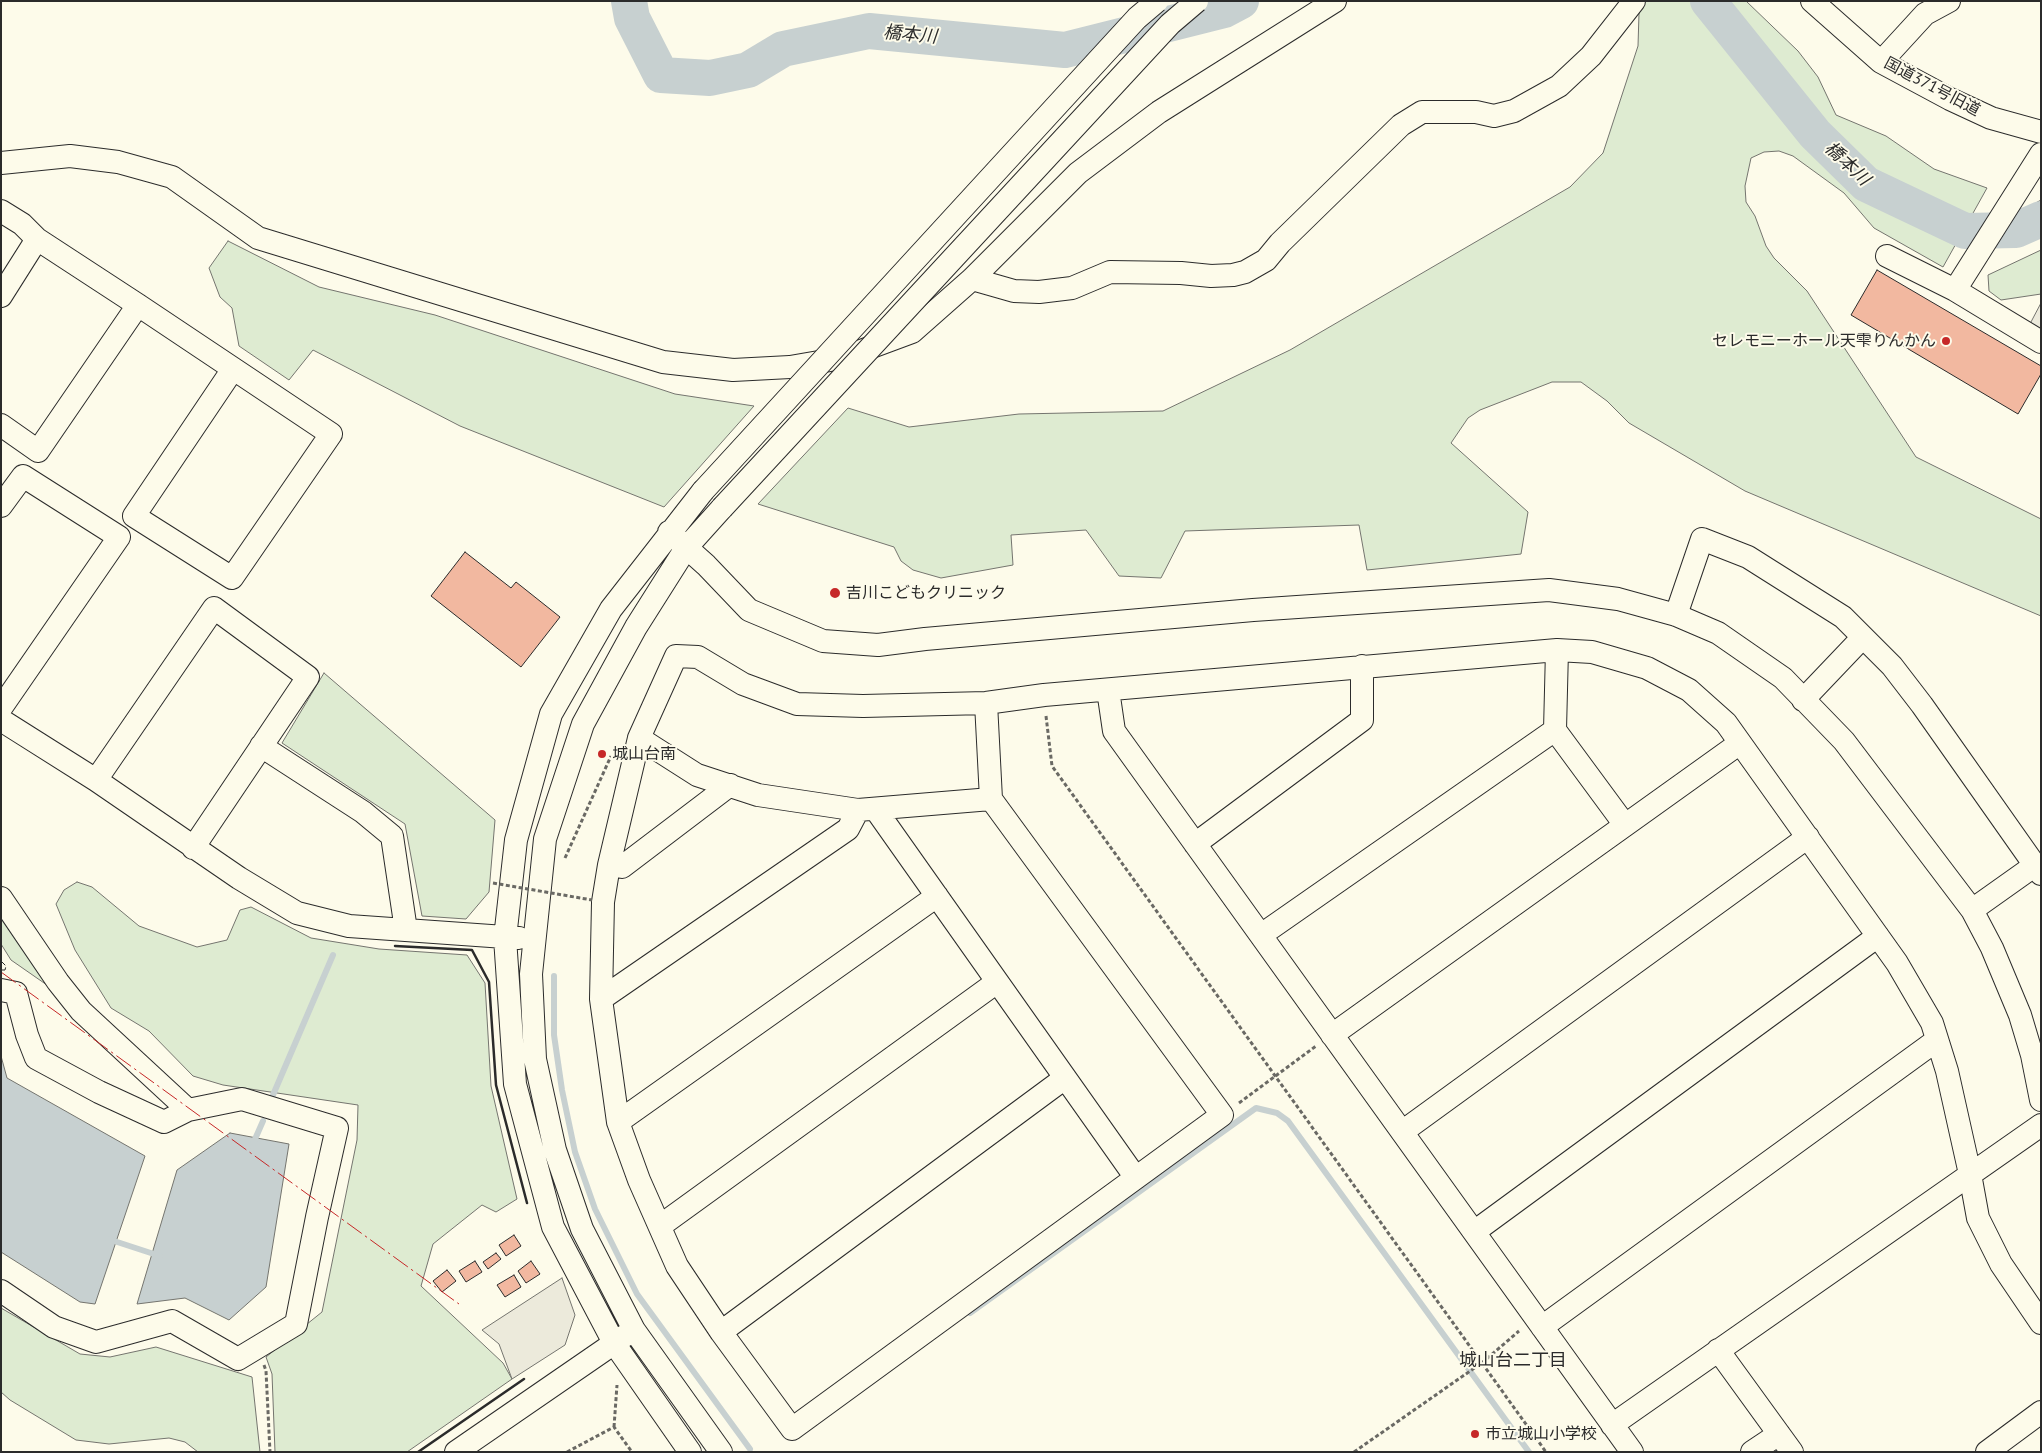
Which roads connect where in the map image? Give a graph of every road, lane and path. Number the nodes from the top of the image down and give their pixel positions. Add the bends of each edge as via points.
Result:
1 (1157, 1) edge
2 (1197, 1) edge
3 (1335, 1) edge
4 (1634, 1) edge
5 (1812, 1) edge
6 (1949, 1) edge
7 (1881, 62) junction
8 (2041, 132) edge
9 (2038, 157) edge
10 (1, 163) edge
11 (1, 210) edge
12 (38, 239) junction
13 (1887, 256) dead end
14 (972, 280) junction
15 (1959, 285) junction
16 (1, 296) edge
17 (138, 305) junction
18 (2041, 342) edge
19 (233, 369) junction
20 (1, 425) edge
21 (1, 506) edge
22 (669, 532) junction
23 (686, 548) junction
24 (1676, 615) junction
25 (1863, 638) junction
26 (1557, 650) junction
27 (1362, 666) junction
28 (1108, 690) junction
29 (1044, 695) junction
30 (1803, 700) junction
31 (986, 703) junction
32 (1, 708) edge
33 (1, 720) edge
34 (1555, 730) junction
35 (639, 738) junction
36 (1740, 742) junction
37 (261, 746) junction
38 (613, 752) dead end
39 (96, 780) junction
40 (730, 785) junction
41 (991, 799) junction
42 (867, 810) junction
43 (1625, 825) junction
44 (1808, 838) junction
45 (1195, 844) junction
46 (193, 848) junction
47 (558, 858) dead end
48 (609, 865) junction
49 (2038, 870) edge
50 (493, 884) dead end
51 (937, 896) junction
52 (1, 898) edge
53 (592, 900) dead end
54 (1972, 910) junction
55 (406, 930) junction
56 (1261, 935) junction
57 (1878, 936) junction
58 (505, 938) junction
59 (535, 938) junction
60 (997, 982) junction
61 (1, 990) edge
62 (601, 999) junction
63 (1332, 1035) junction
64 (1937, 1040) junction
65 (1276, 1076) junction
66 (1065, 1078) junction
67 (2041, 1100) edge
68 (188, 1110) junction
69 (1222, 1116) junction
70 (618, 1122) junction
71 (2041, 1125) edge
72 (1402, 1132) junction
73 (1970, 1174) junction
74 (1136, 1178) junction
75 (660, 1226) junction
76 (1474, 1232) junction
77 (1, 1291) edge
78 (1539, 1322) junction
79 (2041, 1323) edge
80 (634, 1330) junction
81 (721, 1332) junction
82 (614, 1343) junction
83 (258, 1348) junction
84 (1718, 1350) junction
85 (1483, 1362) junction
86 (618, 1380) dead end
87 (2041, 1412) edge
88 (1612, 1424) junction
89 (614, 1427) junction
90 (1778, 1434) junction
91 (270, 1452) edge
92 (456, 1452) edge
93 (567, 1452) edge
94 (632, 1452) edge
95 (690, 1452) edge
96 (721, 1452) edge
97 (1354, 1452) edge
98 (1546, 1452) edge
99 (1632, 1452) edge
100 (1752, 1452) edge
101 (1792, 1452) edge
102 (1987, 1452) edge

1 - 22 street, bridge via 1137,18
2 - 23 street, bridge via 1170,24
3 - 14 street via 1159,112 1078,173
4 - 14 street via 1591,56 1559,86 1514,111 1494,116 1476,112 1422,112 1401,125 1266,260 1245,272 1211,276 1110,272 1072,288 1040,292 1014,291
5 - 7 street, 国道371号旧道
6 - 7 street via 1925,14
7 - 8 street, 国道371号旧道 via 1991,118
9 - 15 street
10 - 14 street via 70,156 118,162 172,177 258,238 663,362 733,370 790,367 842,358 912,332
11 - 12 street
12 - 16 street
12 - 17 street
13 - 15 street
15 - 18 street
17 - 19 street
17 - 20 street via 38,451
19 - 19 street via 134,516 232,578 331,434
21 - 32 street via 23,476 119,538
22 - 23 street
22 - 58 street via 611,610 551,714 516,840
23 - 24 street via 749,610 824,641 878,645 1253,610 1549,590 1618,599
23 - 59 street via 636,627 583,724 545,839
24 - 25 street via 1702,538 1748,557 1843,617
24 - 30 street via 1718,633 1783,678
25 - 30 street
25 - 49 street via 1892,666 1922,705
26 - 27 street
26 - 34 street
26 - 36 street via 1592,652 1647,668 1689,690 1726,723
27 - 28 street
27 - 45 street via 1362,720
28 - 29 street
28 - 45 street via 1114,731
29 - 31 street
29 - 65 path via 1052,766
30 - 54 street via 1844,742
31 - 35 street via 797,704 743,684 698,657 676,656
31 - 41 street
33 - 39 street
34 - 43 street
34 - 56 street
35 - 40 street via 697,774
35 - 48 street
36 - 43 street
36 - 44 street
37 - 39 street via 308,676 214,608
37 - 46 street
37 - 55 street via 363,812 392,836
38 - 47 path via 565,859
39 - 46 street
40 - 42 street via 758,795
40 - 48 street via 622,867
41 - 42 street
41 - 69 street
42 - 51 street
42 - 62 street via 848,829
43 - 63 street
44 - 57 street
44 - 72 street
45 - 56 street
46 - 55 street via 296,913 349,926
48 - 62 street via 603,902
49 - 54 street
50 - 53 path, bridge
51 - 60 street
51 - 70 street
52 - 68 street via 81,1011
54 - 67 street via 2020,1015
55 - 58 street
56 - 63 street
57 - 64 street via 1932,1024
57 - 76 street
58 - 59 street
58 - 82 street via 515,1084 553,1227
59 - 80 street via 531,974 535,1059 555,1150 582,1229
60 - 66 street
60 - 75 street
61 - 68 street via 16,992 36,1058 164,1122
62 - 70 street
63 - 65 path
63 - 72 street
64 - 73 street
64 - 78 street
65 - 69 path
65 - 85 path
66 - 74 street
66 - 81 street
68 - 83 street via 242,1099 337,1128 296,1324
69 - 74 street
70 - 75 street
71 - 73 street
72 - 76 street
73 - 79 street via 1978,1218 2001,1264
73 - 84 street
74 - 81 street via 792,1429
75 - 81 street via 677,1266
76 - 78 street
77 - 83 street via 54,1327 96,1342 172,1321 238,1358
78 - 85 path
78 - 88 street
80 - 82 street
80 - 96 street
82 - 92 street
82 - 95 street
83 - 91 path via 266,1371
84 - 88 street
84 - 90 street
85 - 97 path
85 - 98 path
86 - 89 path
87 - 102 street
88 - 99 street
89 - 93 path
89 - 94 path
90 - 100 street
90 - 101 street

